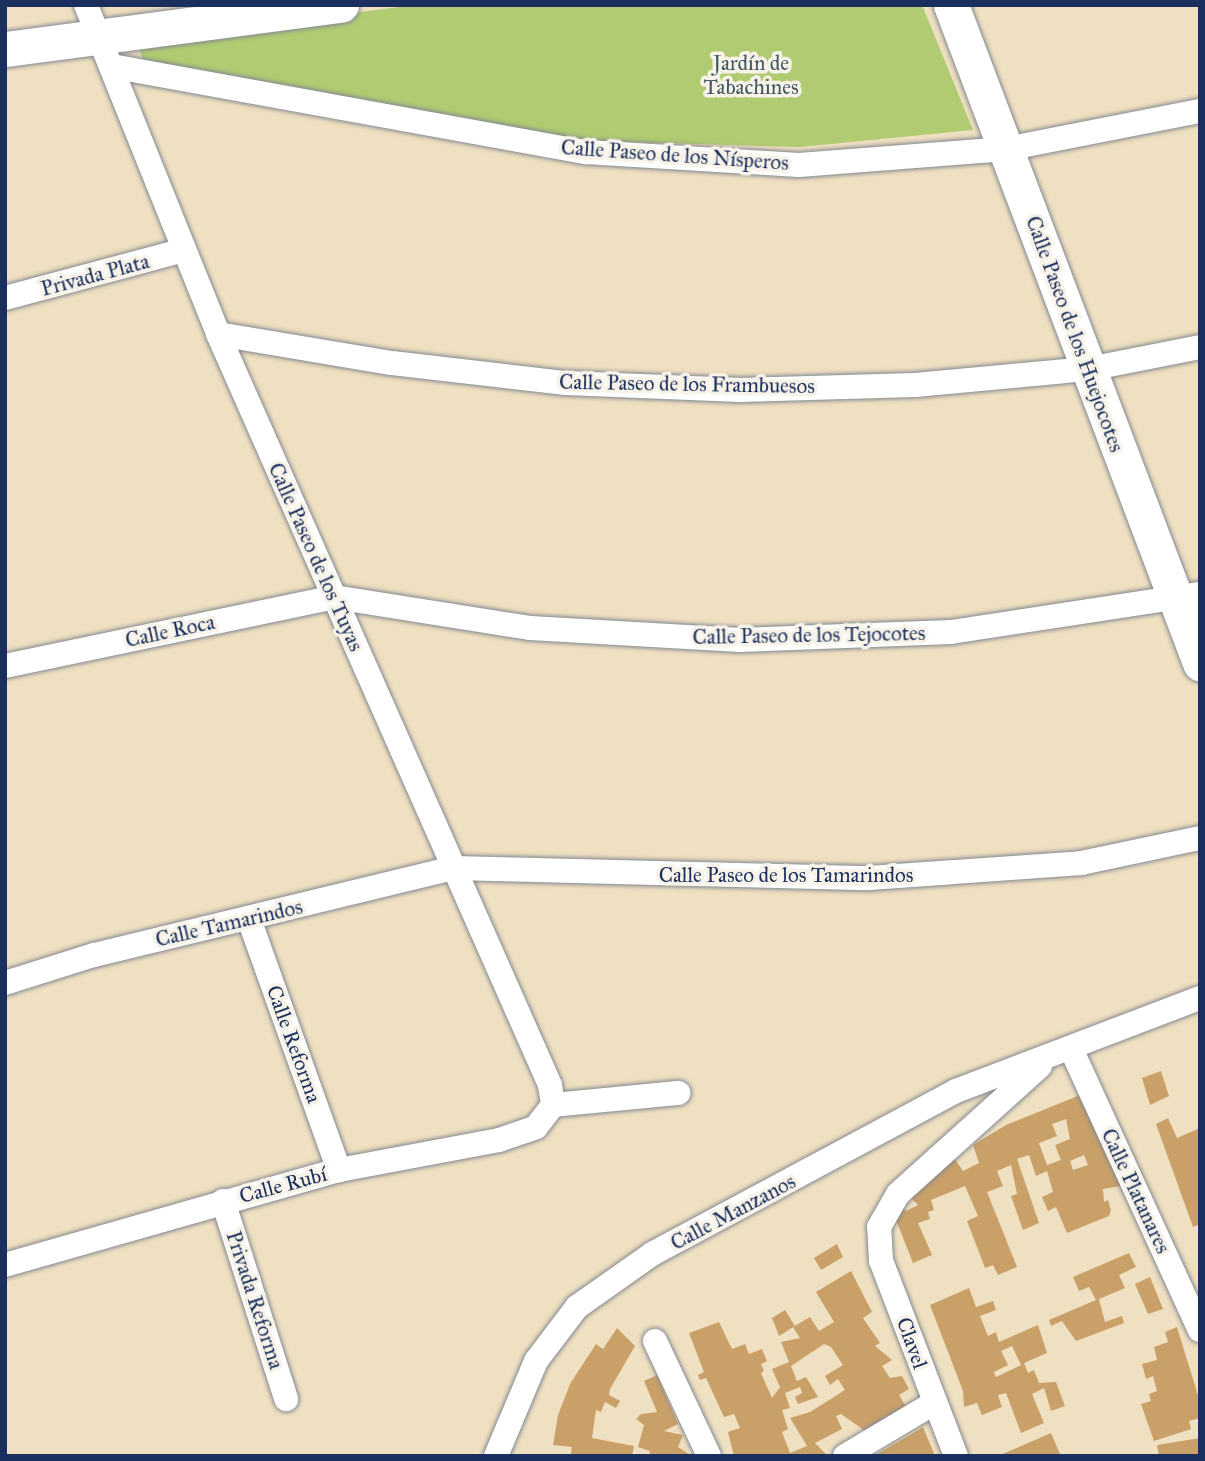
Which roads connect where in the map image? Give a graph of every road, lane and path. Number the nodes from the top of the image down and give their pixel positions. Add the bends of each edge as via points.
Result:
1 (341, 5) edge
2 (951, 5) edge
3 (99, 36) edge
4 (5, 49) edge
5 (1200, 111) edge
6 (1006, 149) junction
7 (184, 250) junction
8 (5, 298) edge
9 (218, 334) junction
10 (1200, 347) edge
11 (1089, 369) junction
12 (334, 597) junction
13 (1187, 597) edge
14 (1200, 663) edge
15 (5, 666) edge
16 (1200, 838) edge
17 (454, 868) junction
18 (249, 919) junction
19 (5, 983) edge
20 (1200, 998) edge
21 (1061, 1054) junction
22 (678, 1093) dead end
23 (553, 1105) junction
24 (340, 1170) junction
25 (223, 1201) junction
26 (879, 1227) joint
27 (5, 1265) edge
28 (1200, 1330) edge
29 (655, 1341) dead end
30 (286, 1399) dead end
31 (934, 1403) junction
32 (496, 1456) edge
33 (709, 1456) edge
34 (845, 1456) edge
35 (956, 1456) edge

1 - 3 street
2 - 6 street, Calle Paseo de los Huejocotes
3 - 4 street
3 - 6 street, Calle Paseo de los Nísperos via 586,152 799,165
3 - 7 street, Calle Paseo de los Tuyas
5 - 6 street, Calle Paseo de los Nísperos
6 - 11 street, Calle Paseo de los Huejocotes
7 - 8 street, Privada Plata
7 - 9 street, Calle Paseo de los Tuyas
9 - 11 street, Calle Paseo de los Frambuesos via 392,363 566,383 740,390 915,385
9 - 12 street, Calle Paseo de los Tuyas
10 - 11 street, Calle Paseo de los Frambuesos
11 - 13 street, Calle Paseo de los Huejocotes
12 - 13 street, Calle Paseo de los Tejocotes via 530,628 740,640 951,632
12 - 15 street, Calle Roca
12 - 17 street, Calle Paseo de los Tuyas
13 - 14 street, Calle Paseo de los Huejocotes
16 - 17 street, Calle Paseo de los Tamarindos via 1081,863 869,878
17 - 18 street, Calle Tamarindos
17 - 23 street, Calle Paseo de los Tuyas via 550,1085
18 - 19 street, Calle Tamarindos via 94,955
18 - 24 street, Calle Reforma
20 - 21 street, Calle Manzanos
21 - 26 street, Calle Manzanos via 898,1194
21 - 28 street, Calle Platanares
21 - 32 street, Calle Manzanos via 956,1091 652,1254 577,1307 536,1361
22 - 23 street
23 - 24 street, Calle Rubí via 536,1127 499,1140
24 - 25 street, Calle Rubí
25 - 27 street, Calle Rubí
25 - 30 street, Privada Reforma
26 - 31 street, Clavel via 881,1261
29 - 33 street
31 - 34 street
31 - 35 street, Clavel

